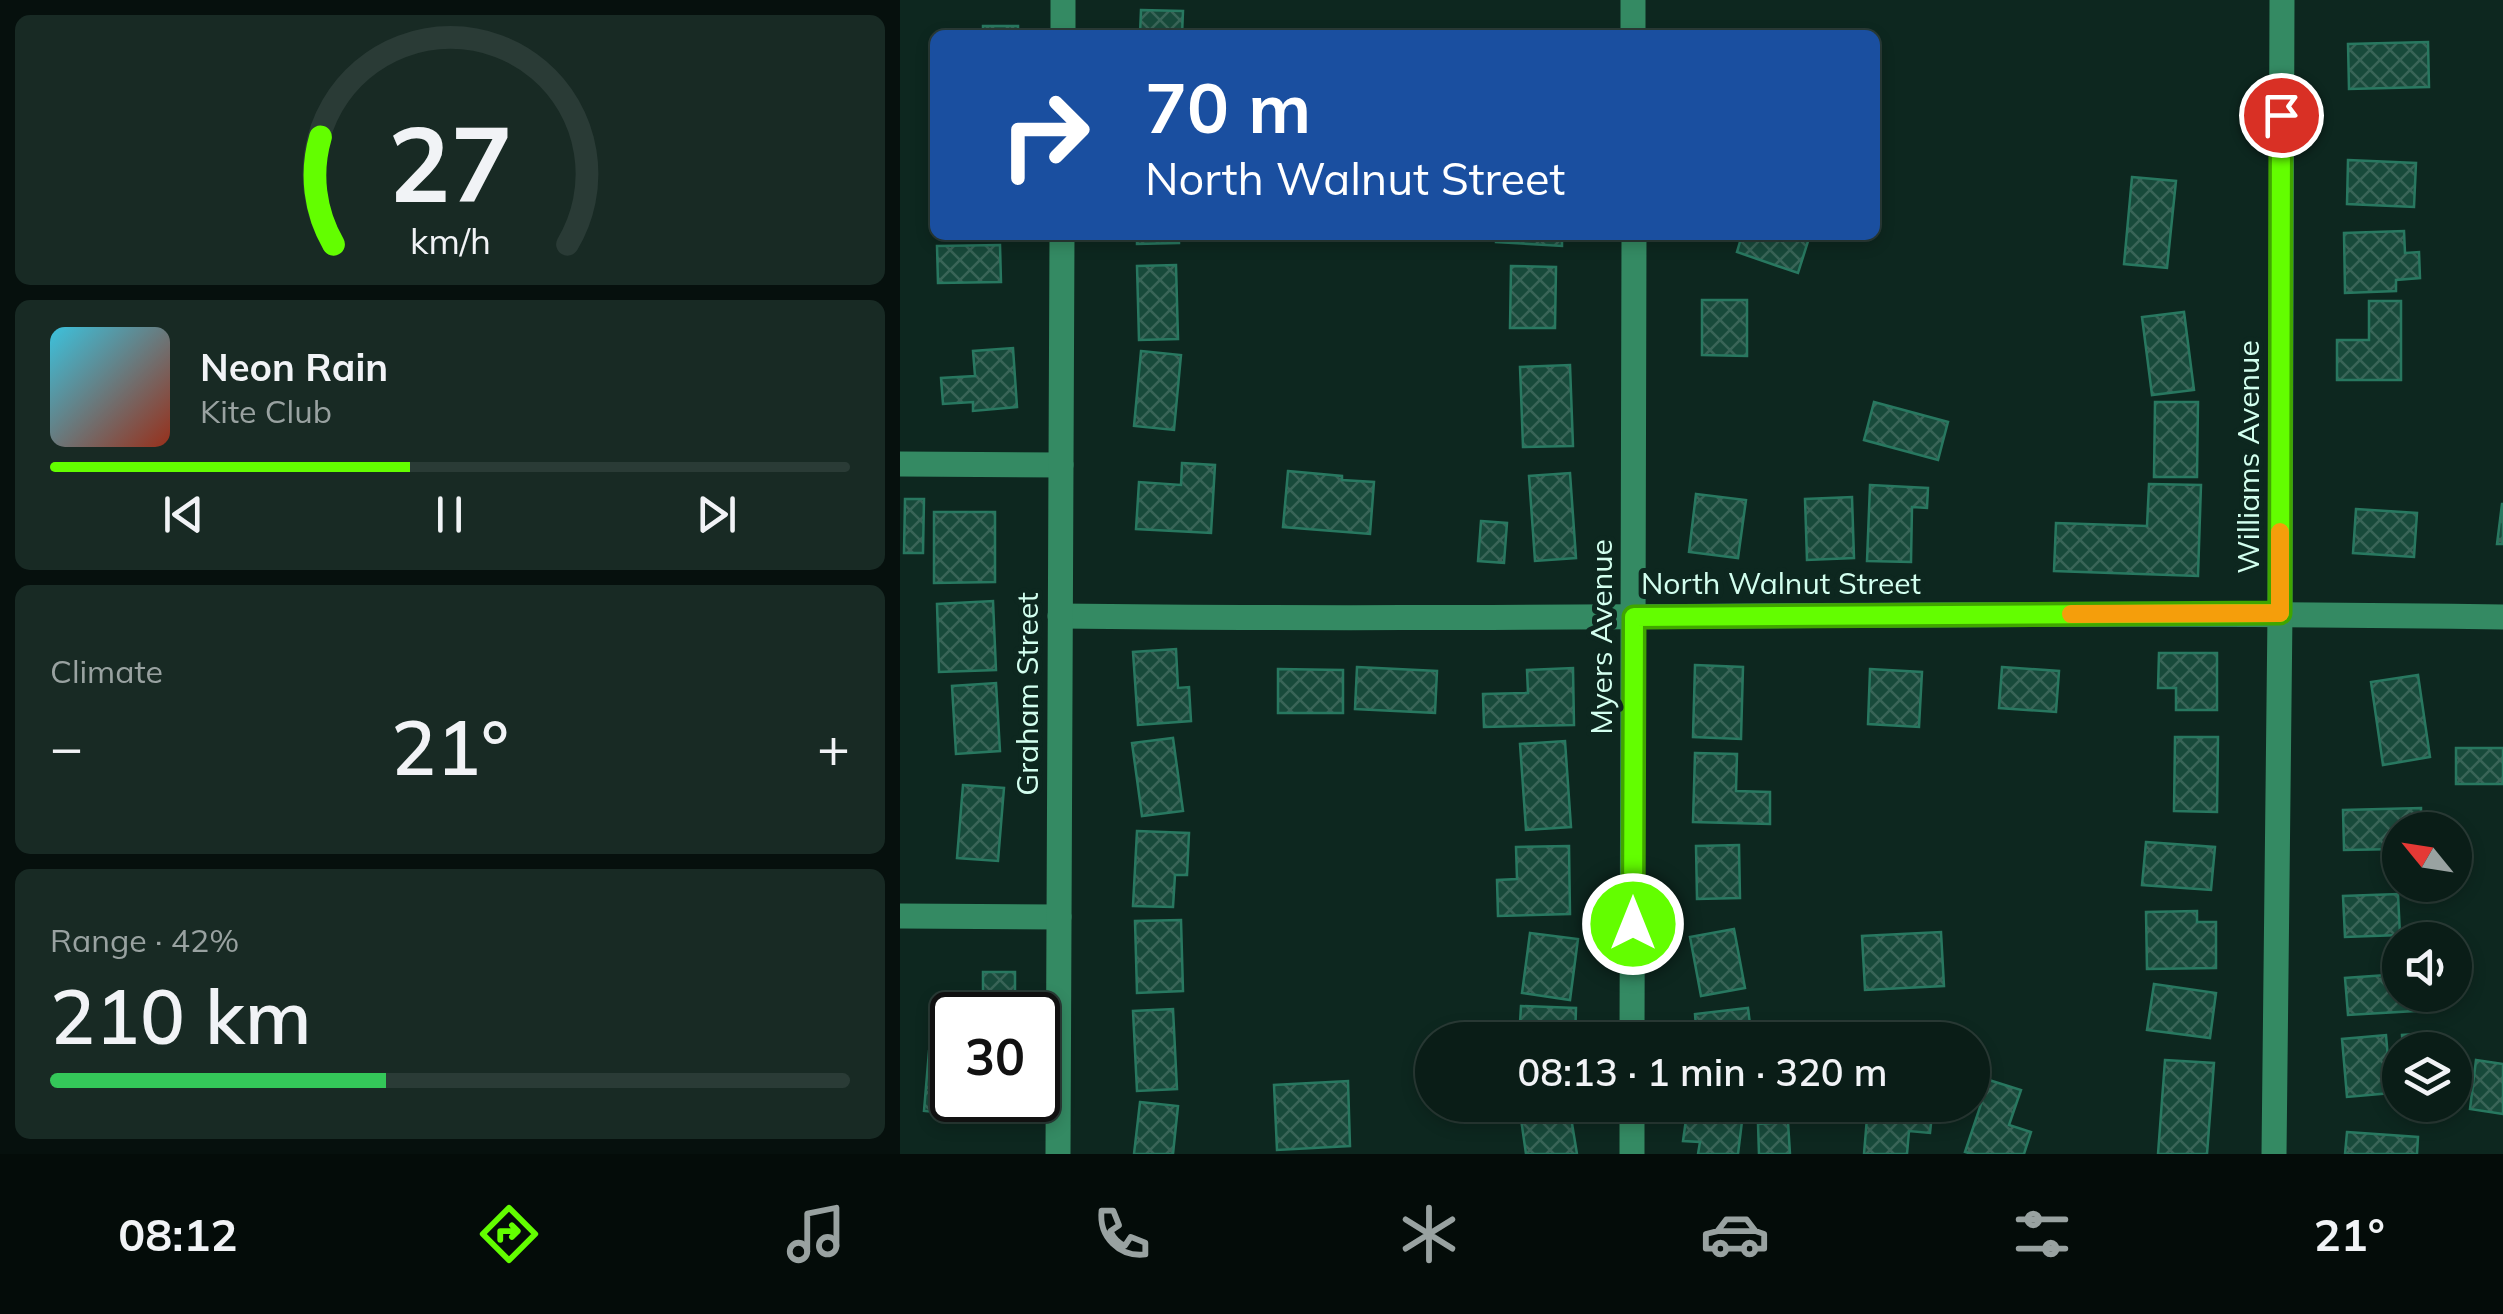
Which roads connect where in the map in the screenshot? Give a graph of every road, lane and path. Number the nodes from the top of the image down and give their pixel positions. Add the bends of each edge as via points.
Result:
1 (1063, 0) edge
2 (1634, 0) edge
3 (2282, 0) edge
4 (1063, 30) edge
5 (1634, 30) edge
6 (1062, 240) edge
7 (1634, 240) edge
8 (900, 464) edge
9 (1061, 465) junction
10 (2280, 613) junction
11 (1060, 616) junction
12 (2503, 616) edge
13 (1634, 617) junction
14 (900, 916) edge
15 (1058, 917) junction
16 (1632, 1022) edge
17 (1632, 1122) edge
18 (1058, 1154) edge
19 (1632, 1154) edge
20 (2274, 1154) edge

1 - 4 street
2 - 5 street
3 - 10 street, Williams Avenue
6 - 9 street, Graham Street
7 - 13 street, Myers Avenue
8 - 9 street
9 - 11 street, Graham Street
10 - 12 street, North Walnut Street
10 - 13 street, North Walnut Street
10 - 20 street, Williams Avenue
11 - 13 street, North Walnut Street
11 - 15 street, Graham Street
13 - 16 street, Myers Avenue
14 - 15 street
15 - 18 street, Graham Street
17 - 19 street

